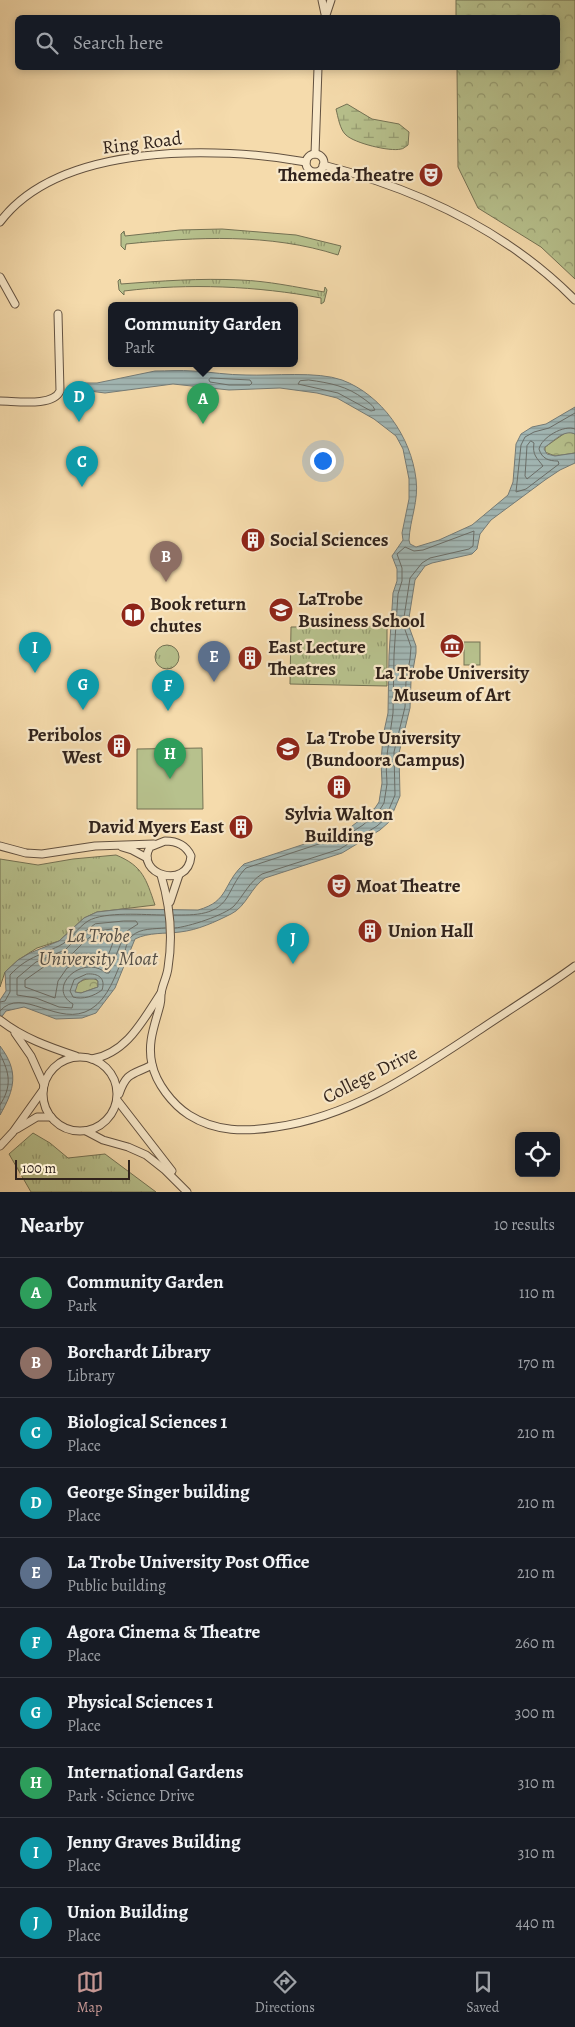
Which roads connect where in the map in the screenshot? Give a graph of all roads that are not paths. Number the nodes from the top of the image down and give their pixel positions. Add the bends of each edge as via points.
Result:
1 (322, 0) edge
2 (331, 0) edge
3 (325, 15) edge
4 (326, 15) edge
5 (318, 70) edge
6 (315, 154) junction
7 (306, 162) junction
8 (323, 165) junction
9 (0, 222) edge
10 (0, 277) edge
11 (575, 300) edge
12 (15, 304) dead end
13 (58, 314) dead end
14 (0, 401) edge
15 (154, 844) junction
16 (110, 845) junction
17 (0, 846) edge
18 (147, 858) junction
19 (161, 875) junction
20 (178, 875) junction
21 (169, 905) junction
22 (575, 966) edge
23 (161, 992) junction
24 (0, 1020) edge
25 (13, 1030) junction
26 (78, 1057) junction
27 (92, 1059) junction
28 (152, 1065) junction
29 (44, 1087) junction
30 (118, 1098) junction
31 (51, 1117) junction
32 (86, 1131) junction
33 (13, 1132) junction
34 (0, 1146) edge
35 (188, 1192) edge

1 - 3 street
2 - 4 street
5 - 6 street
6 - 7 street
6 - 8 street via 321,156
7 - 8 street via 314,171
7 - 9 street, Ring Road via 218,153 165,154 111,162 68,173 42,185 18,202
8 - 11 street via 401,189 488,230 543,270
10 - 12 street
13 - 14 street via 58,396 48,401
15 - 16 street
15 - 18 street
15 - 20 street via 172,841 185,846 191,863
16 - 17 street via 42,854
16 - 18 street via 132,850
18 - 19 street via 150,867
19 - 20 street
19 - 21 street, College Drive
20 - 21 street, College Drive
21 - 23 street, College Drive via 168,966
22 - 28 street, College Drive via 382,1091 342,1110 289,1125 238,1131 200,1122 172,1099
23 - 27 street, College Drive via 138,1028 120,1047 108,1055
23 - 28 street, College Drive via 161,1003 152,1029
24 - 25 street
25 - 26 street via 39,1044
25 - 29 street via 31,1056
26 - 27 street
26 - 29 street via 53,1069
27 - 30 street via 111,1073
28 - 30 street via 127,1076
29 - 31 street via 44,1100
29 - 33 street
30 - 32 street via 107,1121
30 - 35 street
31 - 32 street via 63,1127
31 - 33 street via 37,1117
32 - 35 street via 146,1156
33 - 34 street

